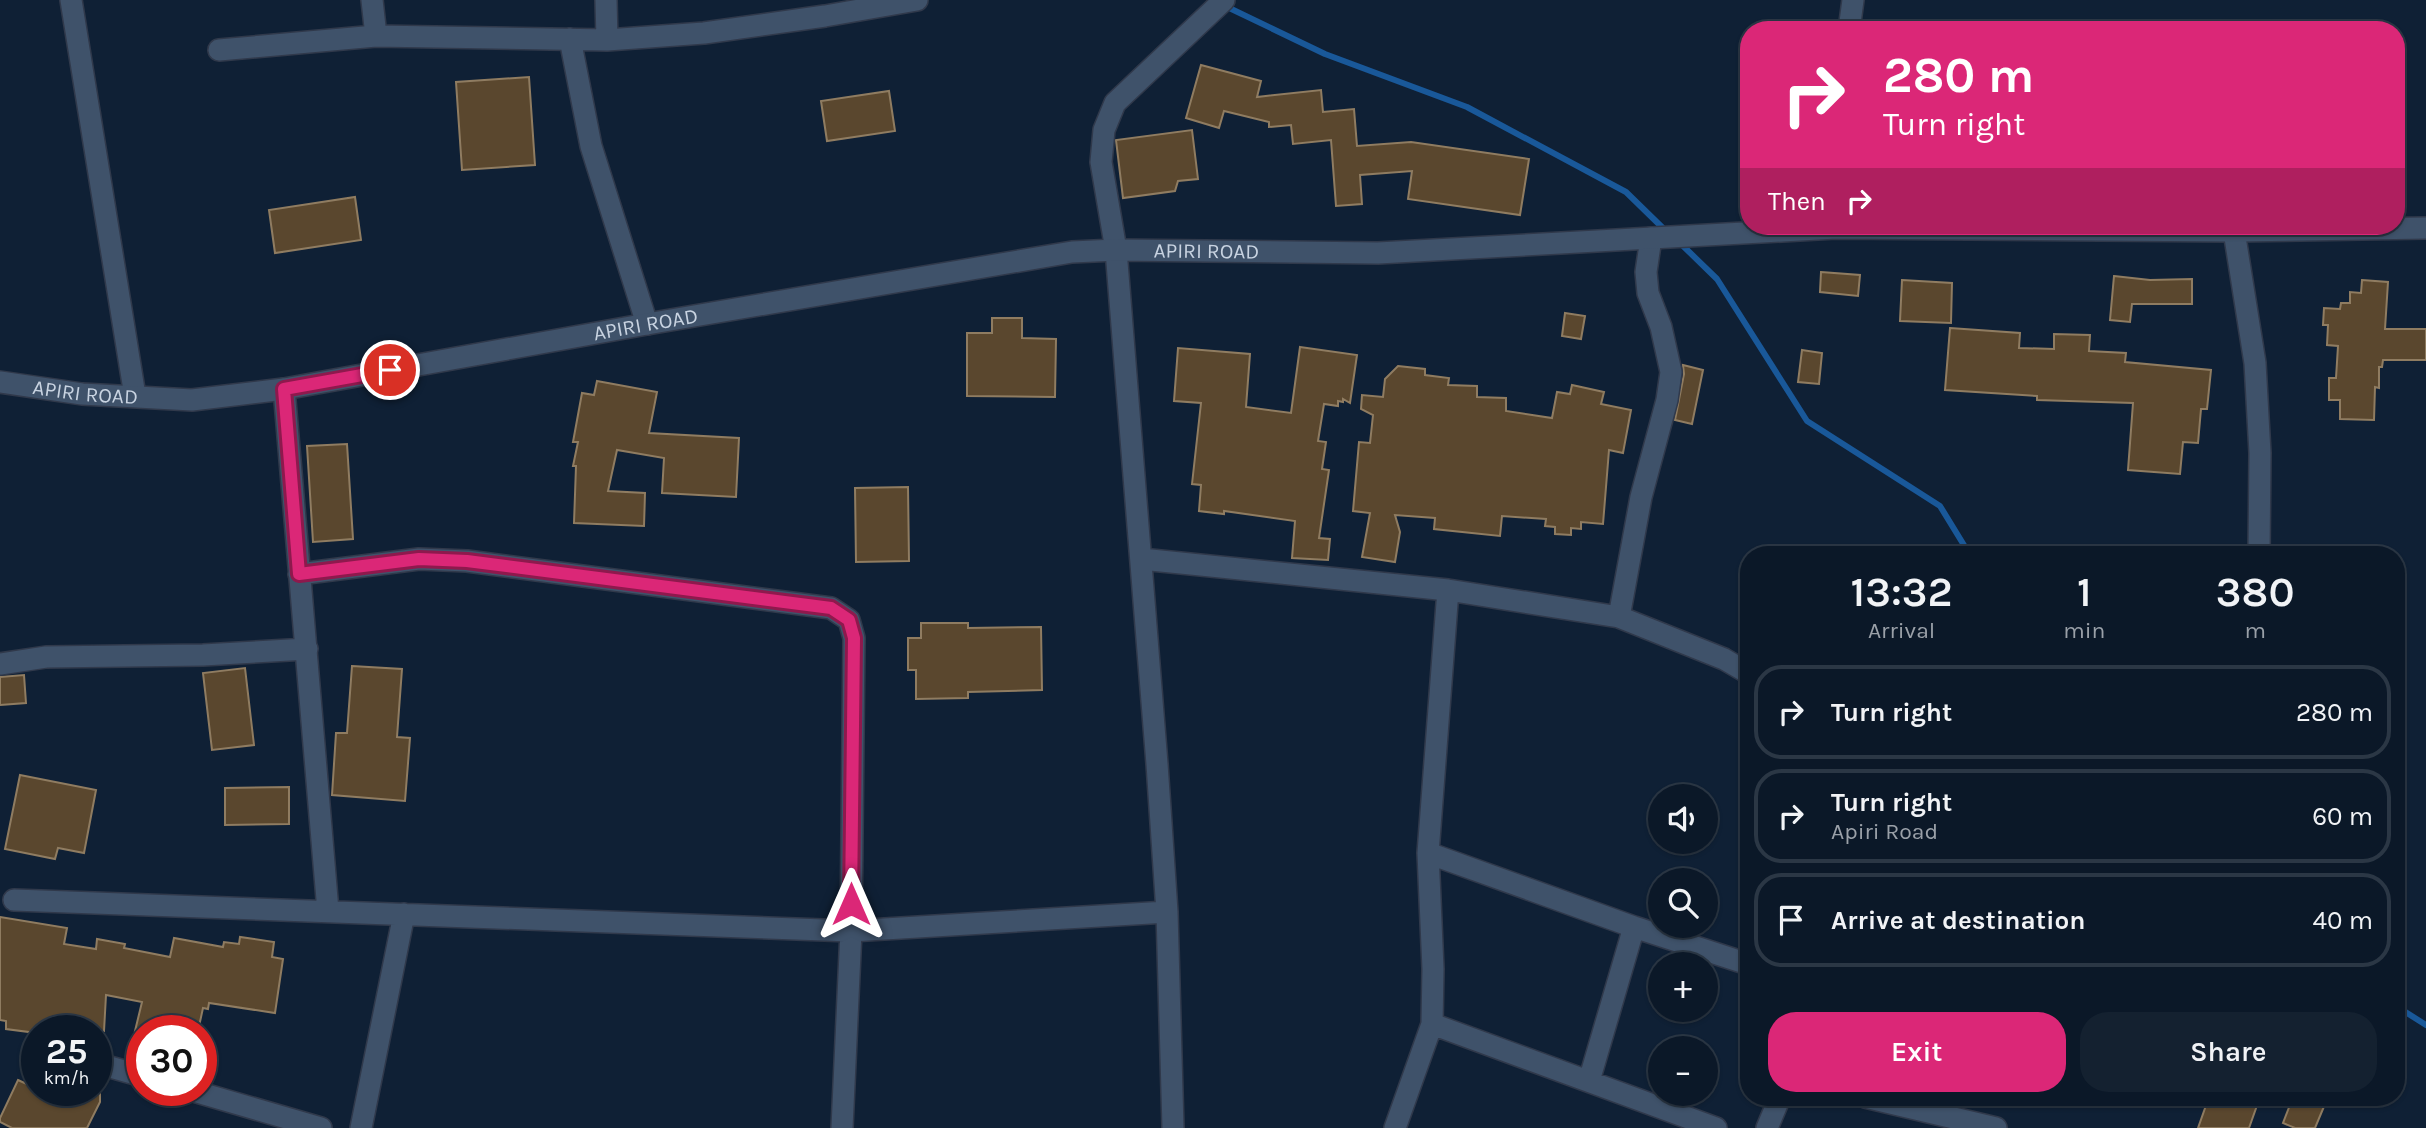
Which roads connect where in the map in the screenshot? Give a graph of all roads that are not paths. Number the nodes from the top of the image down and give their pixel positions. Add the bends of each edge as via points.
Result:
1 (71, 0) edge
2 (372, 0) edge
3 (606, 0) edge
4 (917, 0) edge
5 (1224, 0) edge
6 (1853, 0) edge
7 (1850, 21) edge
8 (376, 36) junction
9 (570, 39) junction
10 (607, 40) junction
11 (219, 50) dead end
12 (2405, 228) edge
13 (2426, 228) edge
14 (1740, 233) edge
15 (2235, 235) edge
16 (1651, 238) junction
17 (1116, 250) junction
18 (647, 324) junction
19 (0, 382) edge
20 (284, 389) junction
21 (135, 396) junction
22 (2259, 546) edge
23 (1141, 559) junction
24 (299, 574) junction
25 (1448, 590) junction
26 (1619, 617) junction
27 (307, 649) junction
28 (0, 664) edge
29 (1740, 668) edge
30 (1428, 853) junction
31 (14, 900) dead end
32 (328, 911) junction
33 (1167, 912) junction
34 (404, 914) junction
35 (1634, 926) junction
36 (851, 931) junction
37 (1740, 961) edge
38 (1432, 1024) junction
39 (1589, 1081) junction
40 (217, 1098) edge
41 (1776, 1106) edge
42 (1903, 1106) edge
43 (321, 1128) edge
44 (361, 1128) edge
45 (842, 1128) edge
46 (1173, 1128) edge
47 (1395, 1128) edge
48 (1716, 1128) edge
49 (1767, 1128) edge
50 (1996, 1128) edge

1 - 21 street
2 - 8 street
3 - 10 street
4 - 10 street via 704,33
5 - 17 street via 1115,103 1104,130 1101,162
6 - 7 street
8 - 9 street
8 - 11 street
9 - 10 street
9 - 18 street via 591,146
12 - 13 street, APIRI ROAD
14 - 16 street, APIRI ROAD
15 - 22 street via 2255,363
16 - 17 street, APIRI ROAD via 1378,253
16 - 26 street via 1648,293 1671,372
17 - 18 street, APIRI ROAD via 1072,252
17 - 23 street
18 - 20 street, APIRI ROAD
19 - 21 street, APIRI ROAD
20 - 21 street, APIRI ROAD via 192,400
20 - 24 street
23 - 25 street
23 - 33 street
24 - 27 street
24 - 36 street via 419,559 467,561 831,608 849,620 854,638
25 - 26 street
25 - 30 street
26 - 29 street
27 - 28 street via 46,657
27 - 32 street
30 - 35 street
30 - 38 street
31 - 32 street
32 - 34 street
33 - 36 street
33 - 46 street
34 - 36 street
34 - 44 street
35 - 37 street
35 - 39 street
36 - 45 street
38 - 39 street
38 - 47 street
39 - 48 street
40 - 43 street
41 - 49 street
42 - 50 street

